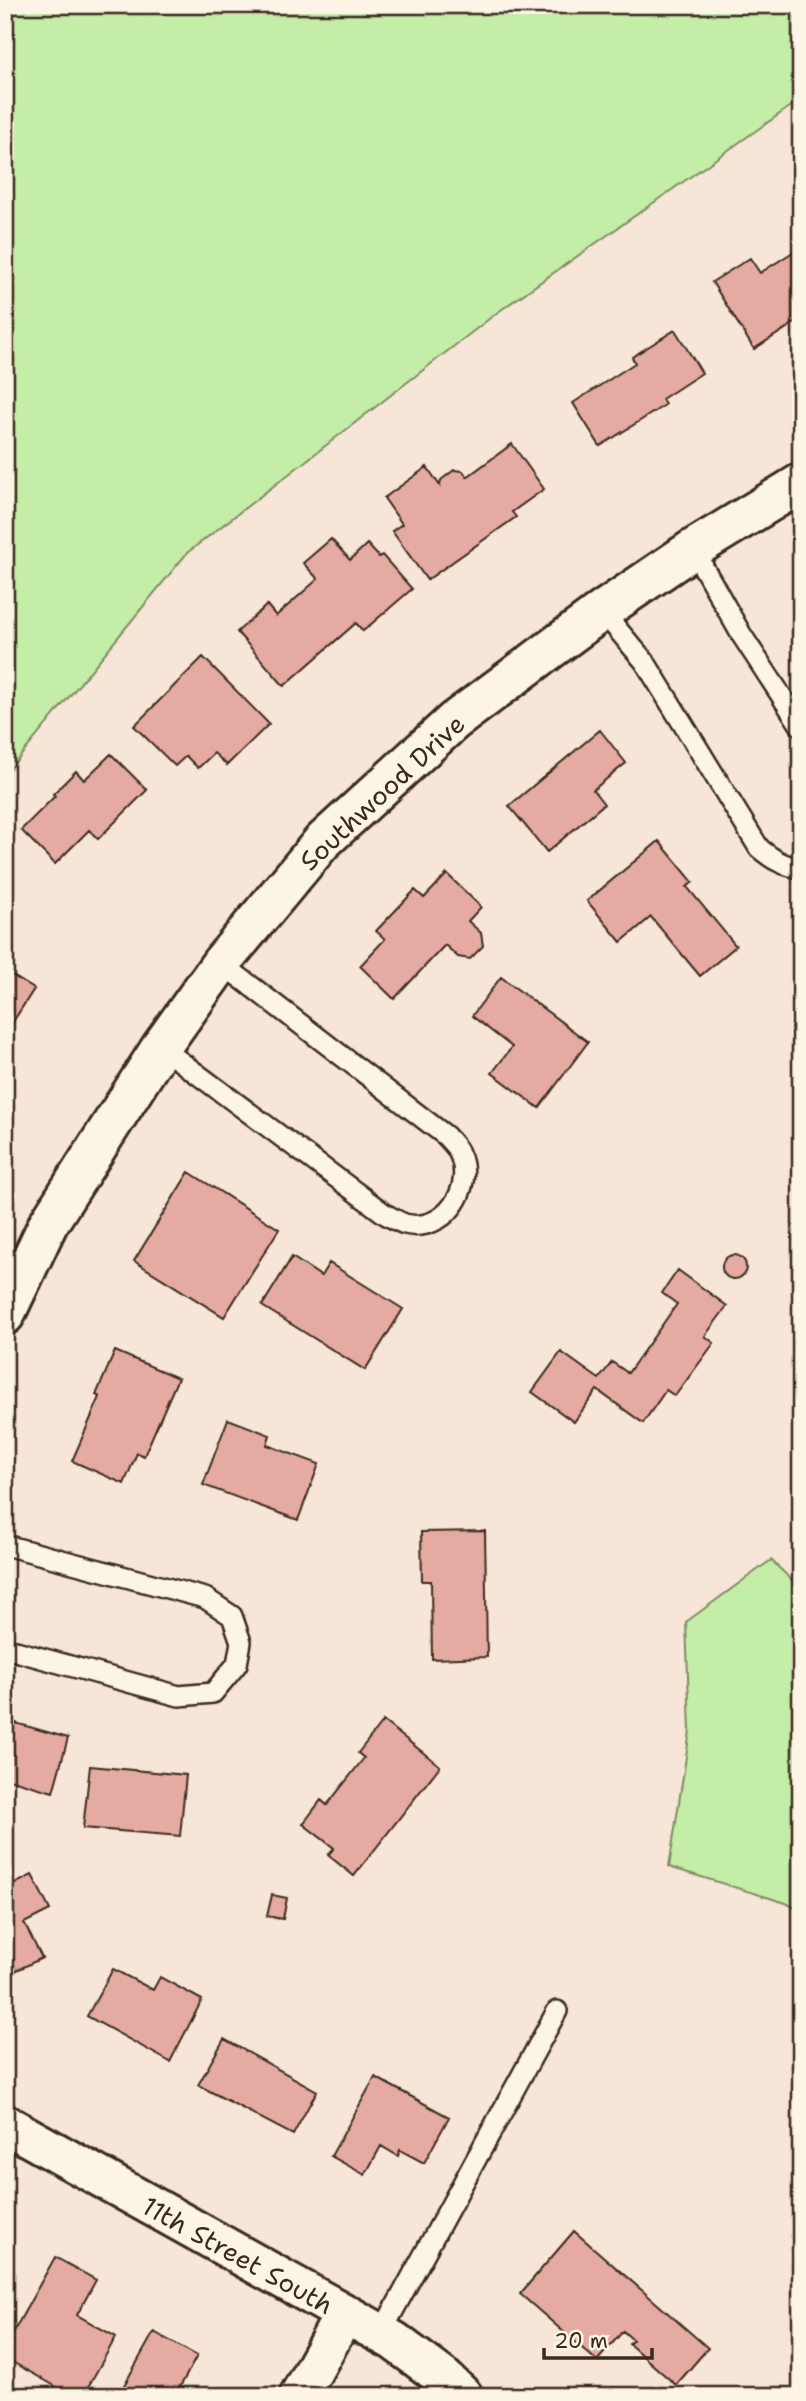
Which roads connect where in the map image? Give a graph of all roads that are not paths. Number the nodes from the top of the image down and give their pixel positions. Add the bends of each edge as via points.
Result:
1 (801, 483) edge
2 (693, 549) junction
3 (602, 611) junction
4 (801, 726) edge
5 (801, 868) edge
6 (221, 963) junction
7 (161, 1046) junction
8 (5, 1315) edge
9 (5, 1545) edge
10 (5, 1648) edge
11 (558, 2011) dead end
12 (5, 2124) edge
13 (344, 2315) junction
14 (380, 2335) junction
15 (299, 2396) edge
16 (463, 2396) edge

1 - 2 street, Southwood Drive
2 - 3 street, Southwood Drive
2 - 4 lane
3 - 5 lane via 645,662 759,848 775,861
3 - 6 street, Southwood Drive via 454,721 322,842
6 - 7 street, Southwood Drive
6 - 7 lane via 446,1136 459,1153 463,1170 463,1186 453,1206 430,1224 406,1224 385,1214
7 - 8 street, Southwood Drive via 48,1224
9 - 10 lane via 205,1598 232,1616 241,1642 237,1664 213,1693 178,1696
11 - 14 lane
12 - 13 street, 11th Street South
13 - 14 street, 11th Street South
13 - 15 street
14 - 16 street, 11th Street South

